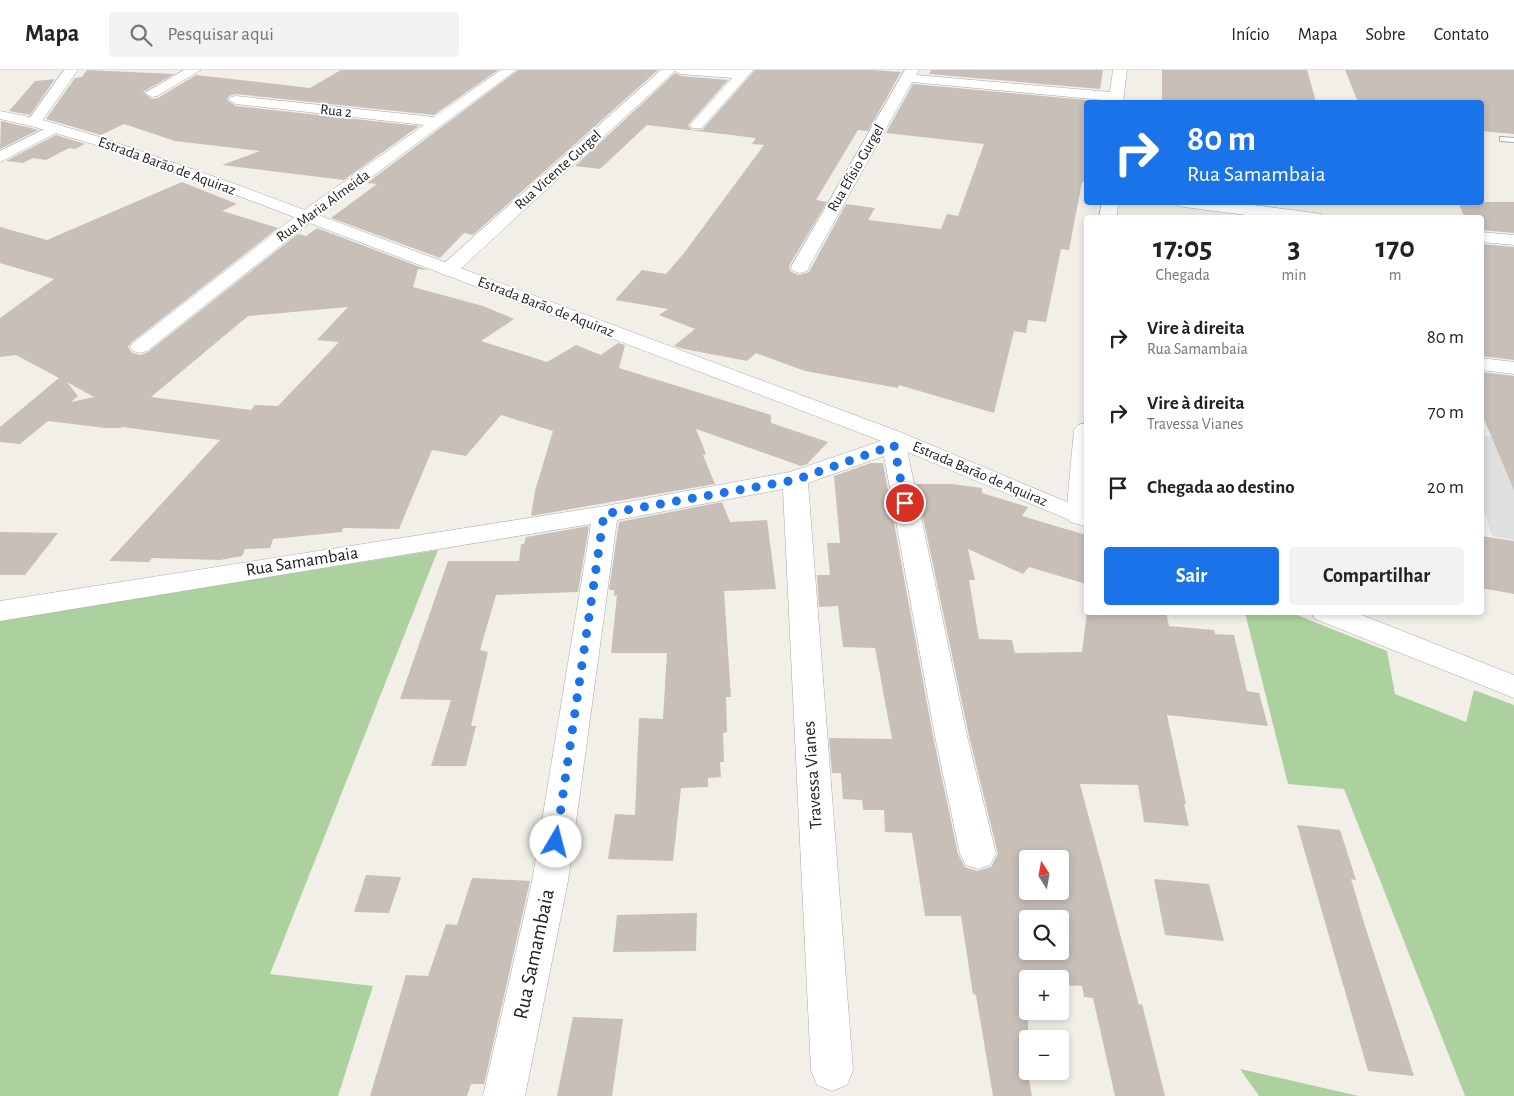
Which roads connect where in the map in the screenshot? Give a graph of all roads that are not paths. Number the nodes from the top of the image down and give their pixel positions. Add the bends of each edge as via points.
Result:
1 (71, 70) edge
2 (194, 70) edge
3 (509, 70) edge
4 (669, 70) edge
5 (681, 70) edge
6 (1120, 70) edge
7 (744, 73) edge
8 (910, 74) edge
9 (152, 92) dead end
10 (236, 100) dead end
11 (1117, 100) edge
12 (0, 115) edge
13 (34, 122) junction
14 (436, 122) junction
15 (697, 125) dead end
16 (55, 128) junction
17 (1503, 139) dead end
18 (1514, 140) edge
19 (0, 157) edge
20 (1209, 205) edge
21 (1290, 215) edge
22 (306, 217) junction
23 (1484, 236) edge
24 (1514, 240) edge
25 (800, 267) dead end
26 (448, 270) junction
27 (140, 347) dead end
28 (1484, 364) edge
29 (1514, 368) edge
30 (893, 441) junction
31 (1084, 474) edge
32 (795, 480) junction
33 (604, 514) junction
34 (1082, 517) edge
35 (0, 611) edge
36 (1333, 615) edge
37 (1514, 687) edge
38 (978, 854) dead end
39 (832, 1070) dead end
40 (504, 1096) edge

1 - 13 street
2 - 9 street
3 - 14 street, Rua Maria Almeida
4 - 26 street, Rua Vicente Gurgel
5 - 7 street
6 - 11 street
7 - 15 street
8 - 11 street
8 - 25 street, Rua Efísio Gurgel
10 - 14 street, Rua 2
12 - 13 street, Estrada Barão de Aquiraz
13 - 16 street, Estrada Barão de Aquiraz
14 - 22 street, Rua Maria Almeida
16 - 19 street
16 - 22 street, Estrada Barão de Aquiraz
17 - 18 lane
20 - 21 street
22 - 26 street, Estrada Barão de Aquiraz
22 - 27 street, Rua Maria Almeida
23 - 24 street
26 - 30 street, Estrada Barão de Aquiraz
28 - 29 street
30 - 32 street, Rua Samambaia
30 - 34 street, Estrada Barão de Aquiraz
30 - 38 street via 951,736
31 - 34 street
32 - 33 street, Rua Samambaia
32 - 39 street, Travessa Vianes
33 - 35 street, Rua Samambaia
33 - 40 street, Rua Samambaia via 550,881
36 - 37 street

